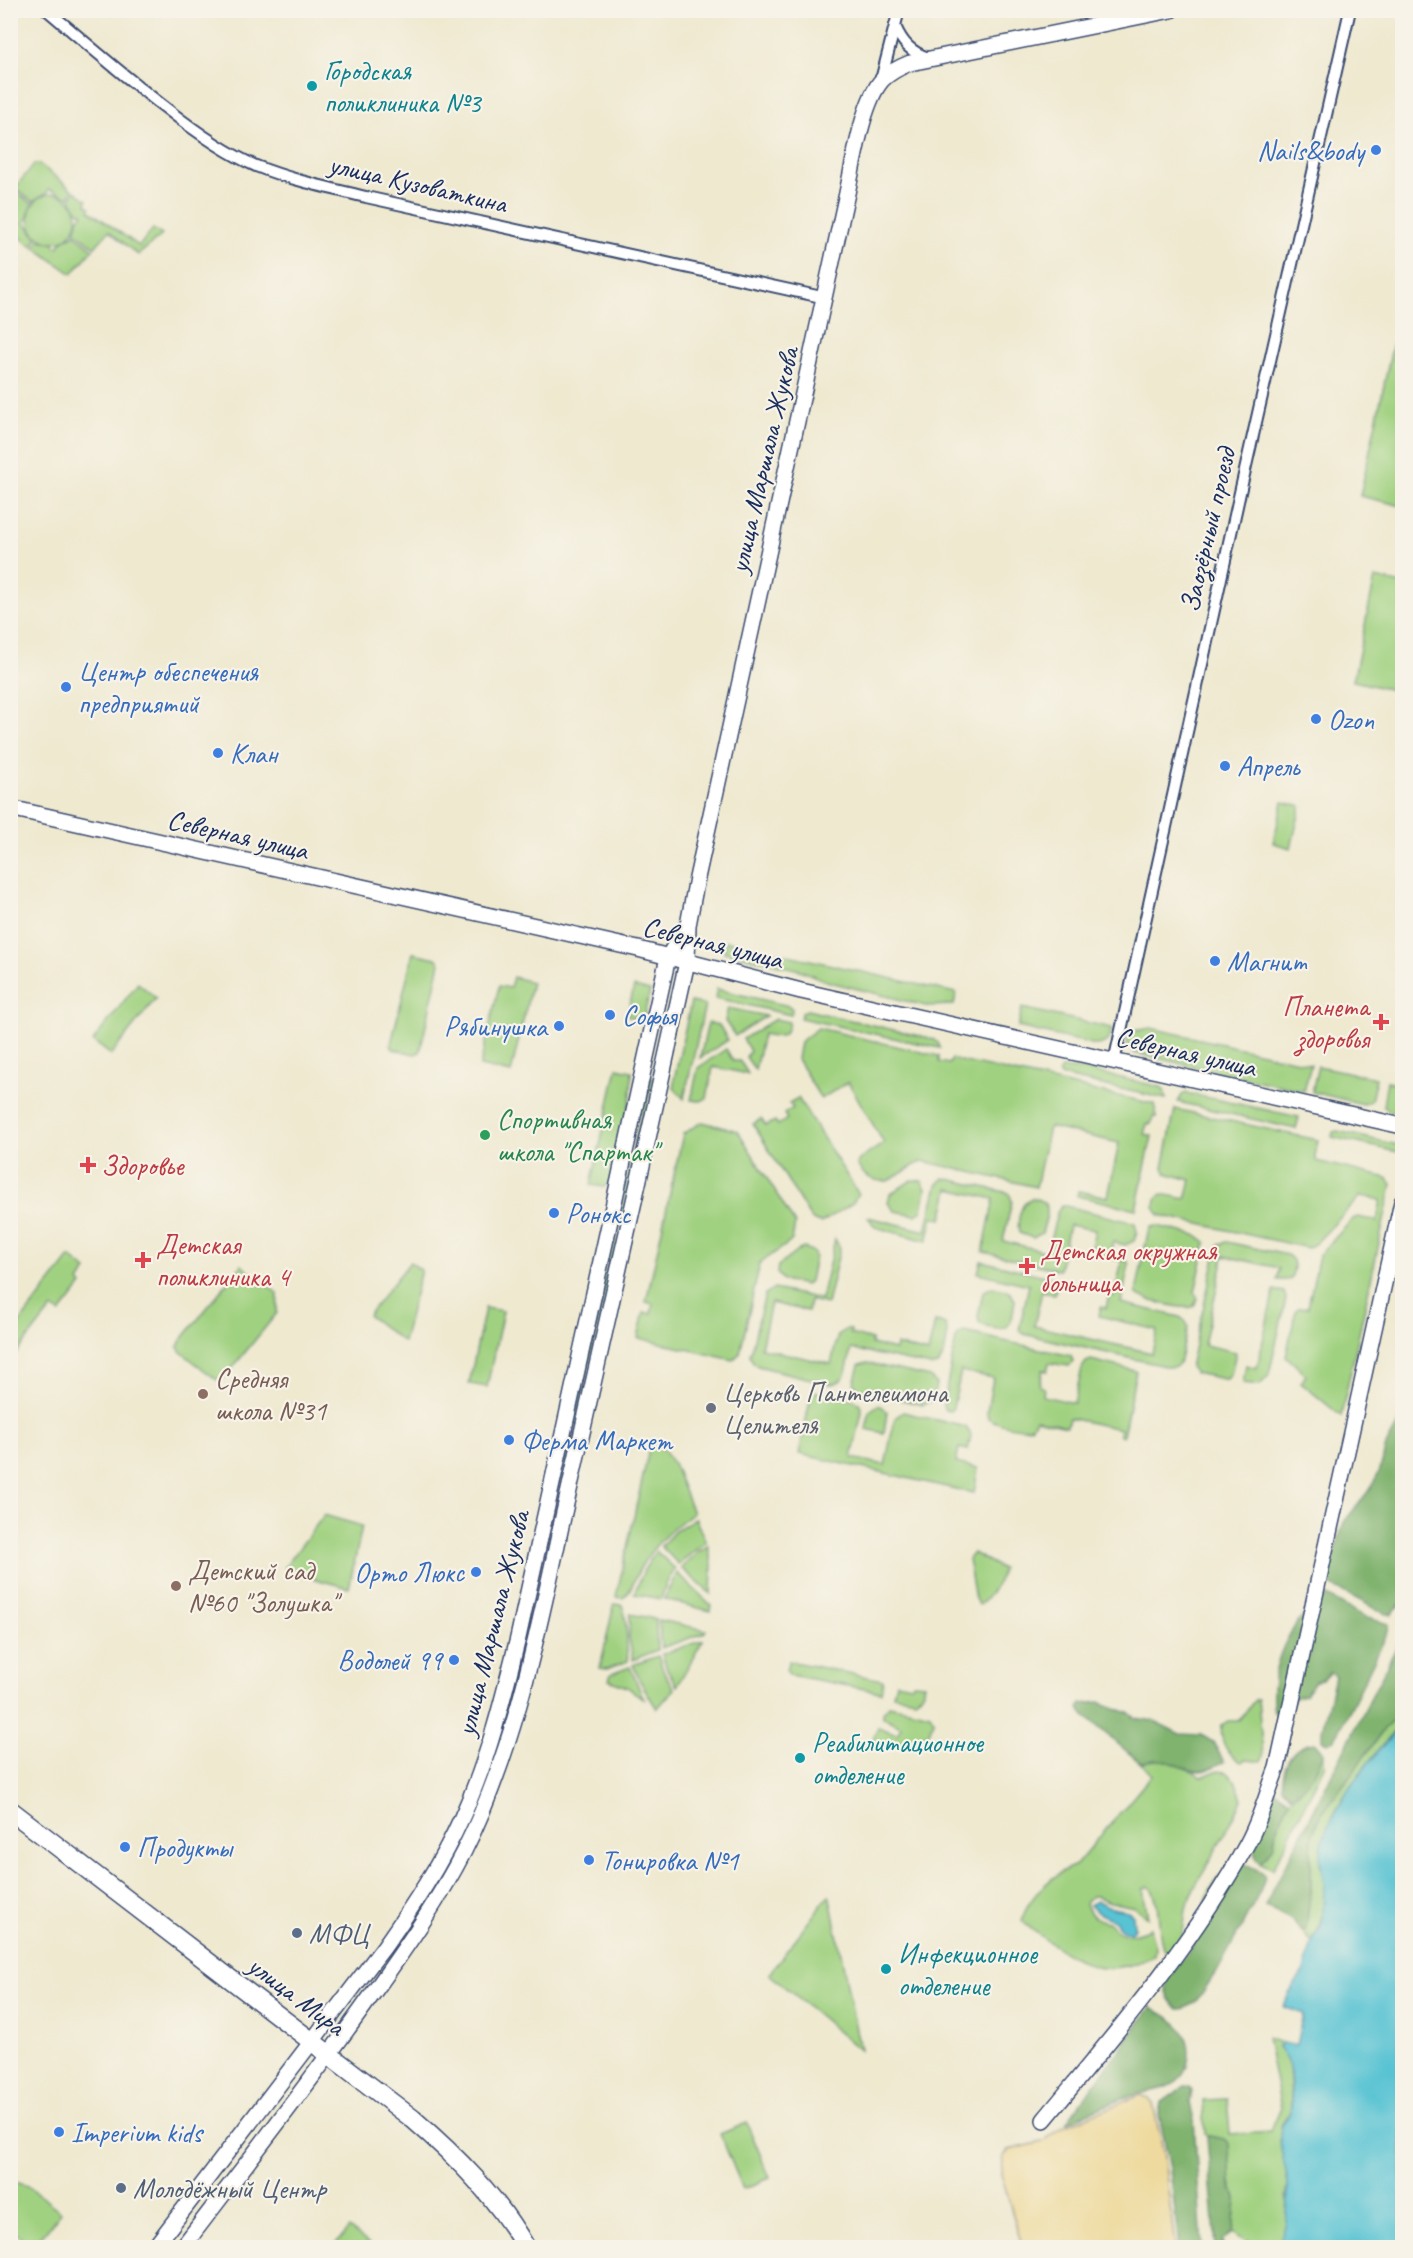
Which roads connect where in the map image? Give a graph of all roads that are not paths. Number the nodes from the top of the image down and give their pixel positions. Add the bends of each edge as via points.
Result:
1 (47, 10) edge
2 (899, 10) edge
3 (1171, 10) edge
4 (1350, 10) edge
5 (895, 26) junction
6 (889, 50) junction
7 (928, 58) junction
8 (881, 81) junction
9 (826, 298) junction
10 (10, 808) edge
11 (688, 925) junction
12 (668, 957) junction
13 (687, 962) junction
14 (646, 1059) junction
15 (664, 1062) junction
16 (1114, 1062) junction
17 (1402, 1126) edge
18 (1402, 1202) edge
19 (10, 1810) edge
20 (411, 1908) junction
21 (426, 1918) junction
22 (313, 2042) junction
23 (329, 2054) junction
24 (1044, 2120) dead end
25 (153, 2247) edge
26 (182, 2247) edge
27 (526, 2247) edge

1 - 9 street, улица Кузоваткина via 195,130 262,168 366,197
2 - 5 street, улица Маршала Жукова
3 - 7 main road
4 - 16 street, Заозёрный проезд
5 - 6 street, улица Маршала Жукова
5 - 7 street via 912,51
6 - 7 street
6 - 8 street, улица Маршала Жукова
7 - 8 main road via 901,66
8 - 9 main road, улица Маршала Жукова via 865,117
9 - 11 main road, улица Маршала Жукова
10 - 12 main road, Северная улица
11 - 12 main road, улица Маршала Жукова
11 - 13 main road, улица Маршала Жукова
12 - 13 main road, Северная улица
12 - 14 main road, улица Маршала Жукова
13 - 15 main road, улица Маршала Жукова
13 - 16 main road, Северная улица
14 - 15 main road
14 - 20 main road, улица Маршала Жукова via 503,1698 462,1818
15 - 21 main road, улица Маршала Жукова via 526,1679 481,1815
16 - 17 main road, Северная улица
18 - 24 main road via 1277,1768 1257,1821 1209,1909
19 - 22 main road, улица Мира
20 - 21 main road
20 - 22 main road, улица Маршала Жукова
21 - 23 main road, улица Маршала Жукова
22 - 23 main road, улица Мира
22 - 25 main road, улица Маршала Жукова
23 - 26 main road, улица Маршала Жукова
23 - 27 main road, улица Мира via 453,2155 481,2184

